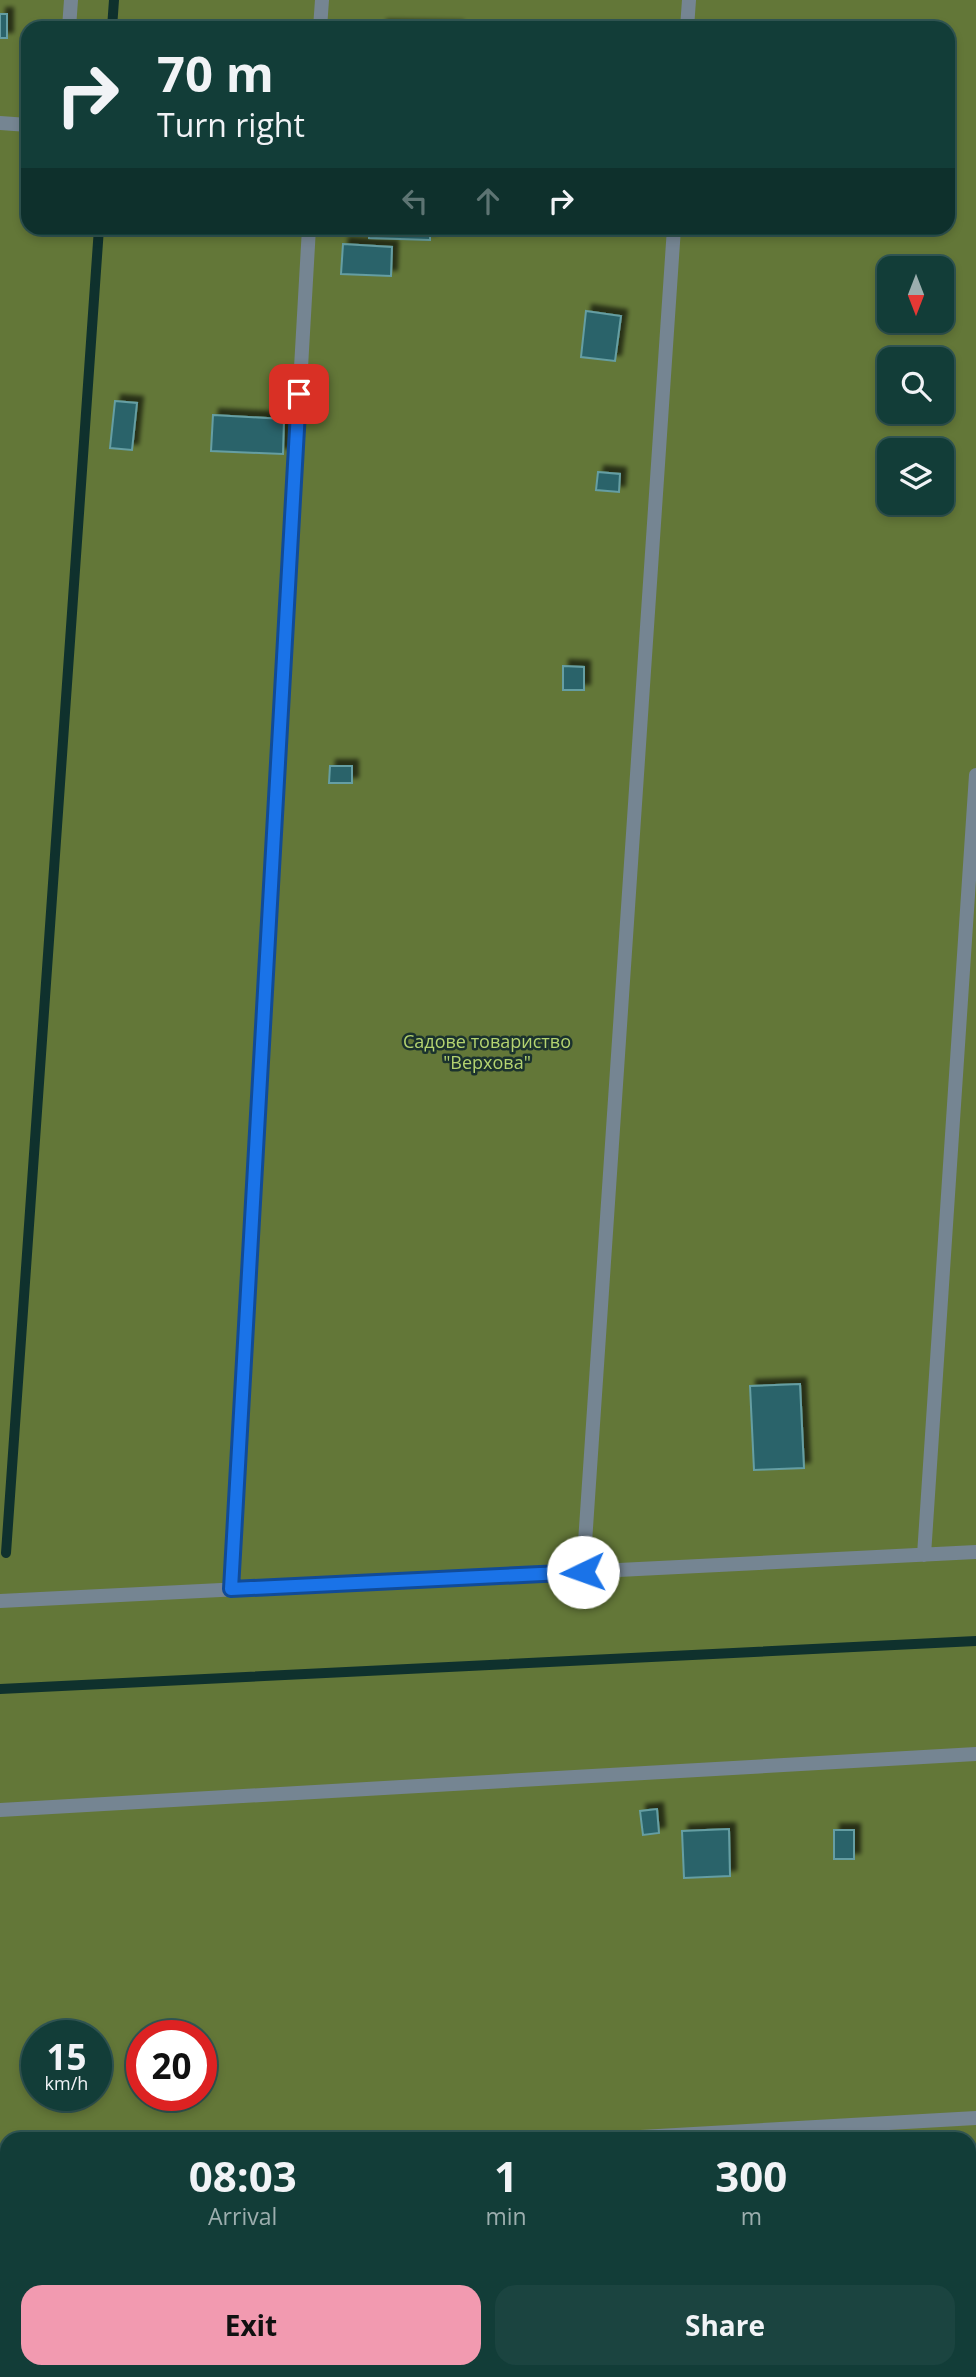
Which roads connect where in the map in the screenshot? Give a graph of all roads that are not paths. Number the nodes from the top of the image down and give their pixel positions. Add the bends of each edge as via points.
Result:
1 (71, 0) edge
2 (322, 0) edge
3 (689, 0) edge
4 (70, 21) edge
5 (320, 21) edge
6 (688, 21) edge
7 (0, 123) edge
8 (21, 124) edge
9 (309, 235) edge
10 (674, 235) edge
11 (976, 775) edge
12 (976, 1552) edge
13 (924, 1555) junction
14 (583, 1572) junction
15 (231, 1589) junction
16 (0, 1601) edge
17 (976, 1754) edge
18 (0, 1810) edge
19 (976, 2119) edge
20 (734, 2132) edge

1 - 4 lane
2 - 5 lane
3 - 6 lane
7 - 8 lane
9 - 15 lane
10 - 14 lane
11 - 13 lane
12 - 13 lane
13 - 14 lane
14 - 15 lane
15 - 16 lane
17 - 18 lane
19 - 20 lane

